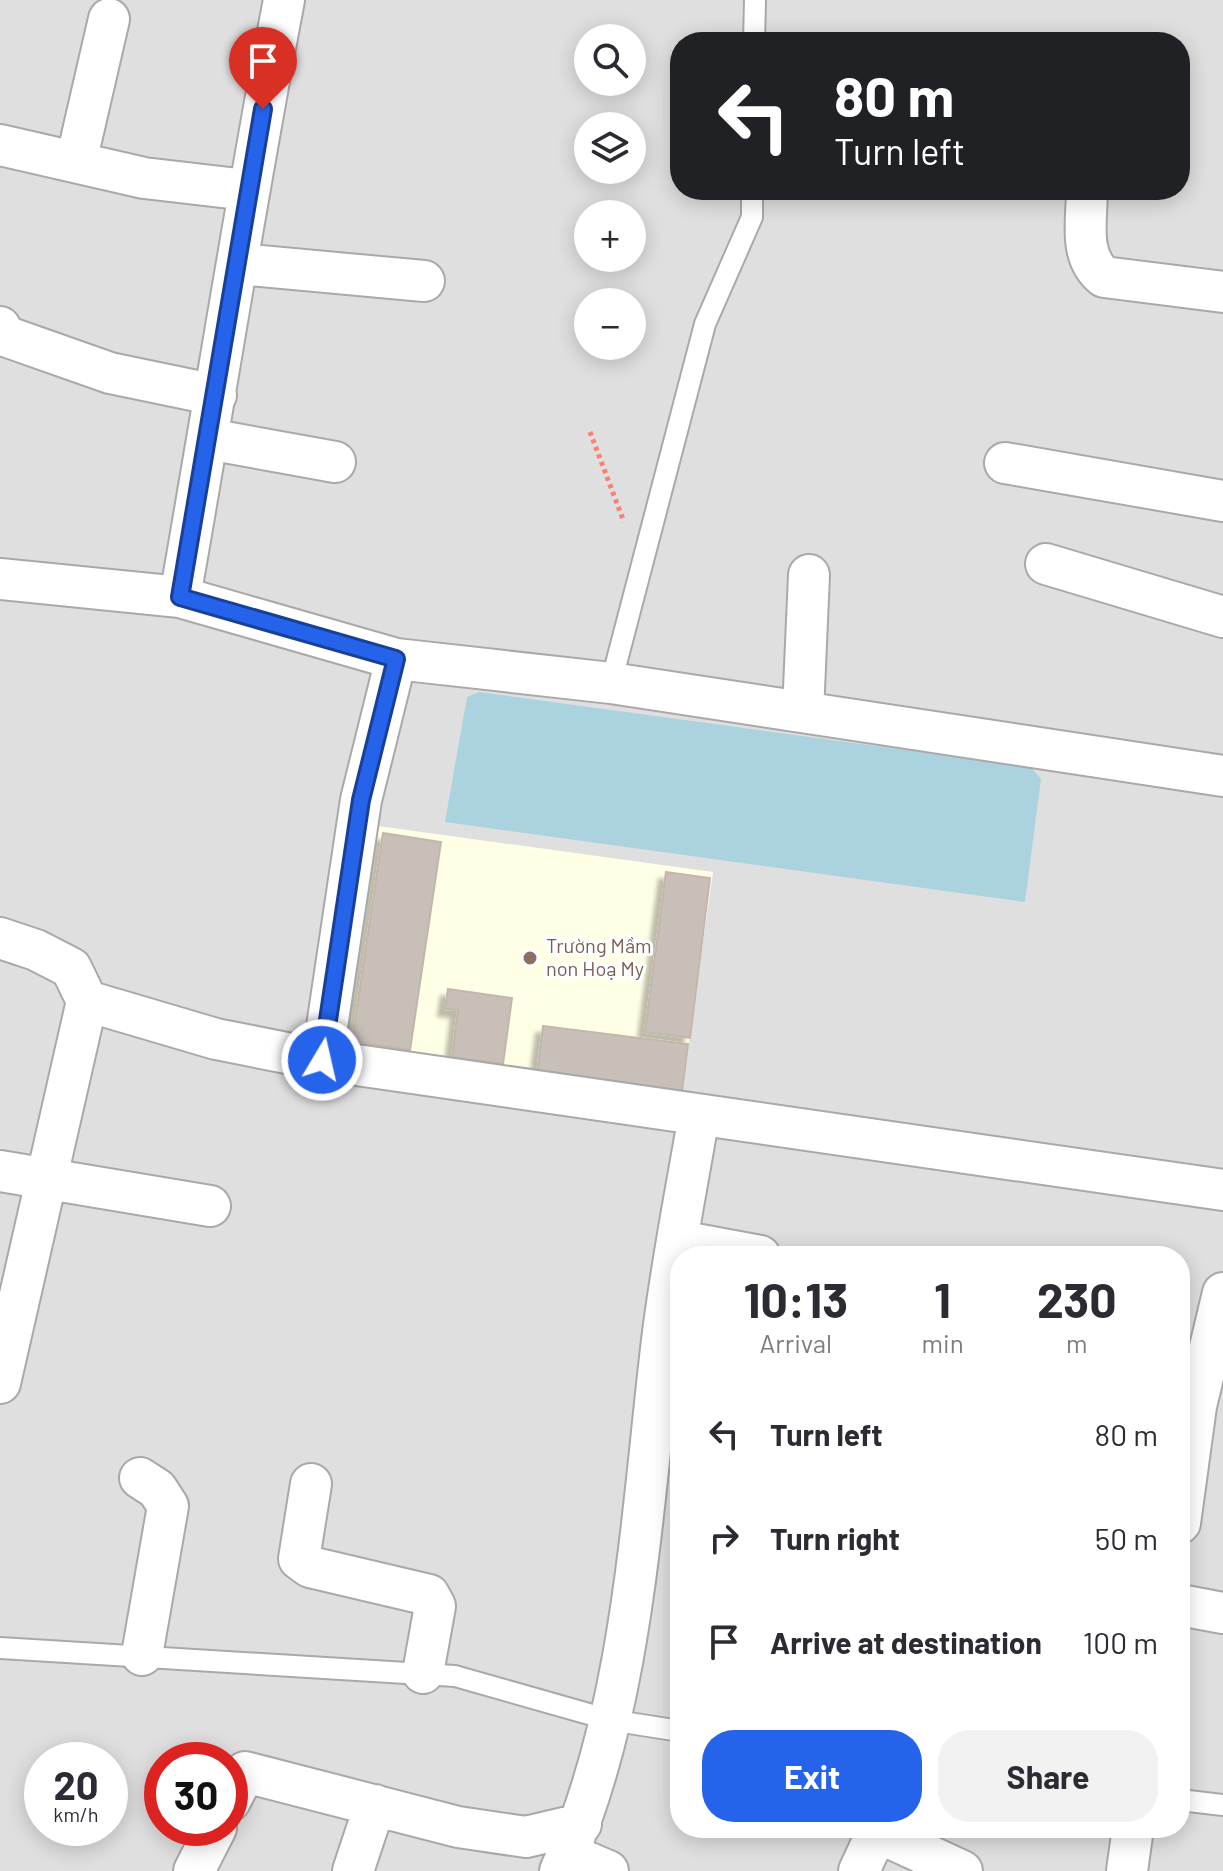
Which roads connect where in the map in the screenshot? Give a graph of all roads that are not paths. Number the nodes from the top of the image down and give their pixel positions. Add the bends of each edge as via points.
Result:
1 (284, 0) edge
2 (755, 0) edge
3 (109, 19) dead end
4 (754, 32) edge
5 (0, 145) edge
6 (76, 162) junction
7 (247, 190) junction
8 (752, 200) edge
9 (1087, 200) edge
10 (239, 264) junction
11 (424, 281) dead end
12 (1223, 292) edge
13 (0, 327) edge
14 (216, 395) junction
15 (208, 439) junction
16 (335, 462) dead end
17 (1005, 463) dead end
18 (1223, 501) edge
19 (1046, 564) dead end
20 (809, 575) dead end
21 (0, 579) edge
22 (180, 597) junction
23 (1223, 617) edge
24 (396, 659) junction
25 (611, 683) junction
26 (803, 712) junction
27 (1223, 776) edge
28 (0, 938) edge
29 (87, 1001) junction
30 (322, 1060) junction
31 (699, 1115) junction
32 (0, 1171) edge
33 (48, 1177) junction
34 (1223, 1190) edge
35 (210, 1206) dead end
36 (679, 1241) junction
37 (679, 1246) edge
38 (706, 1246) edge
39 (1223, 1293) edge
40 (1196, 1334) edge
41 (670, 1353) edge
42 (0, 1383) edge
43 (1209, 1409) edge
44 (1190, 1451) edge
45 (140, 1478) dead end
46 (311, 1484) dead end
47 (1190, 1607) edge
48 (1223, 1613) edge
49 (0, 1648) edge
50 (142, 1655) junction
51 (423, 1673) junction
52 (610, 1720) junction
53 (670, 1729) edge
54 (248, 1773) edge
55 (1190, 1801) edge
56 (375, 1805) junction
57 (1223, 1805) edge
58 (874, 1838) edge
59 (894, 1838) edge
60 (1132, 1838) edge
61 (207, 1846) edge
62 (569, 1850) edge
63 (194, 1871) edge
64 (353, 1871) edge
65 (608, 1871) edge
66 (859, 1871) edge
67 (962, 1871) edge
68 (1127, 1871) edge

1 - 7 street
2 - 4 lane
3 - 6 street
5 - 6 street
6 - 7 street via 144,178
7 - 10 street
8 - 25 lane via 752,217 705,324
9 - 12 street via 1086,250 1104,277
10 - 11 street
10 - 14 street
13 - 14 street via 5,336 110,373
14 - 15 street
15 - 16 street
15 - 22 street
17 - 18 street
19 - 23 street
20 - 26 street
21 - 22 street
22 - 24 street
24 - 25 street
24 - 30 street via 361,800
25 - 26 street
26 - 27 street
28 - 29 street via 71,968
29 - 30 street via 216,1039
29 - 33 street
30 - 31 street
31 - 34 street
31 - 36 street
32 - 33 street
33 - 35 street
33 - 42 street
36 - 37 street
36 - 38 street
39 - 40 street
40 - 43 street
41 - 52 street
43 - 44 street
45 - 50 street via 157,1489 168,1506
46 - 51 street via 299,1559 310,1567 429,1595 435,1606
47 - 48 street
49 - 50 lane
50 - 51 lane
51 - 52 lane via 455,1676
52 - 53 lane
52 - 62 street
54 - 56 street
55 - 57 lane
56 - 62 street
56 - 64 street
58 - 66 street
59 - 67 street
60 - 68 street
61 - 63 street
62 - 65 street

